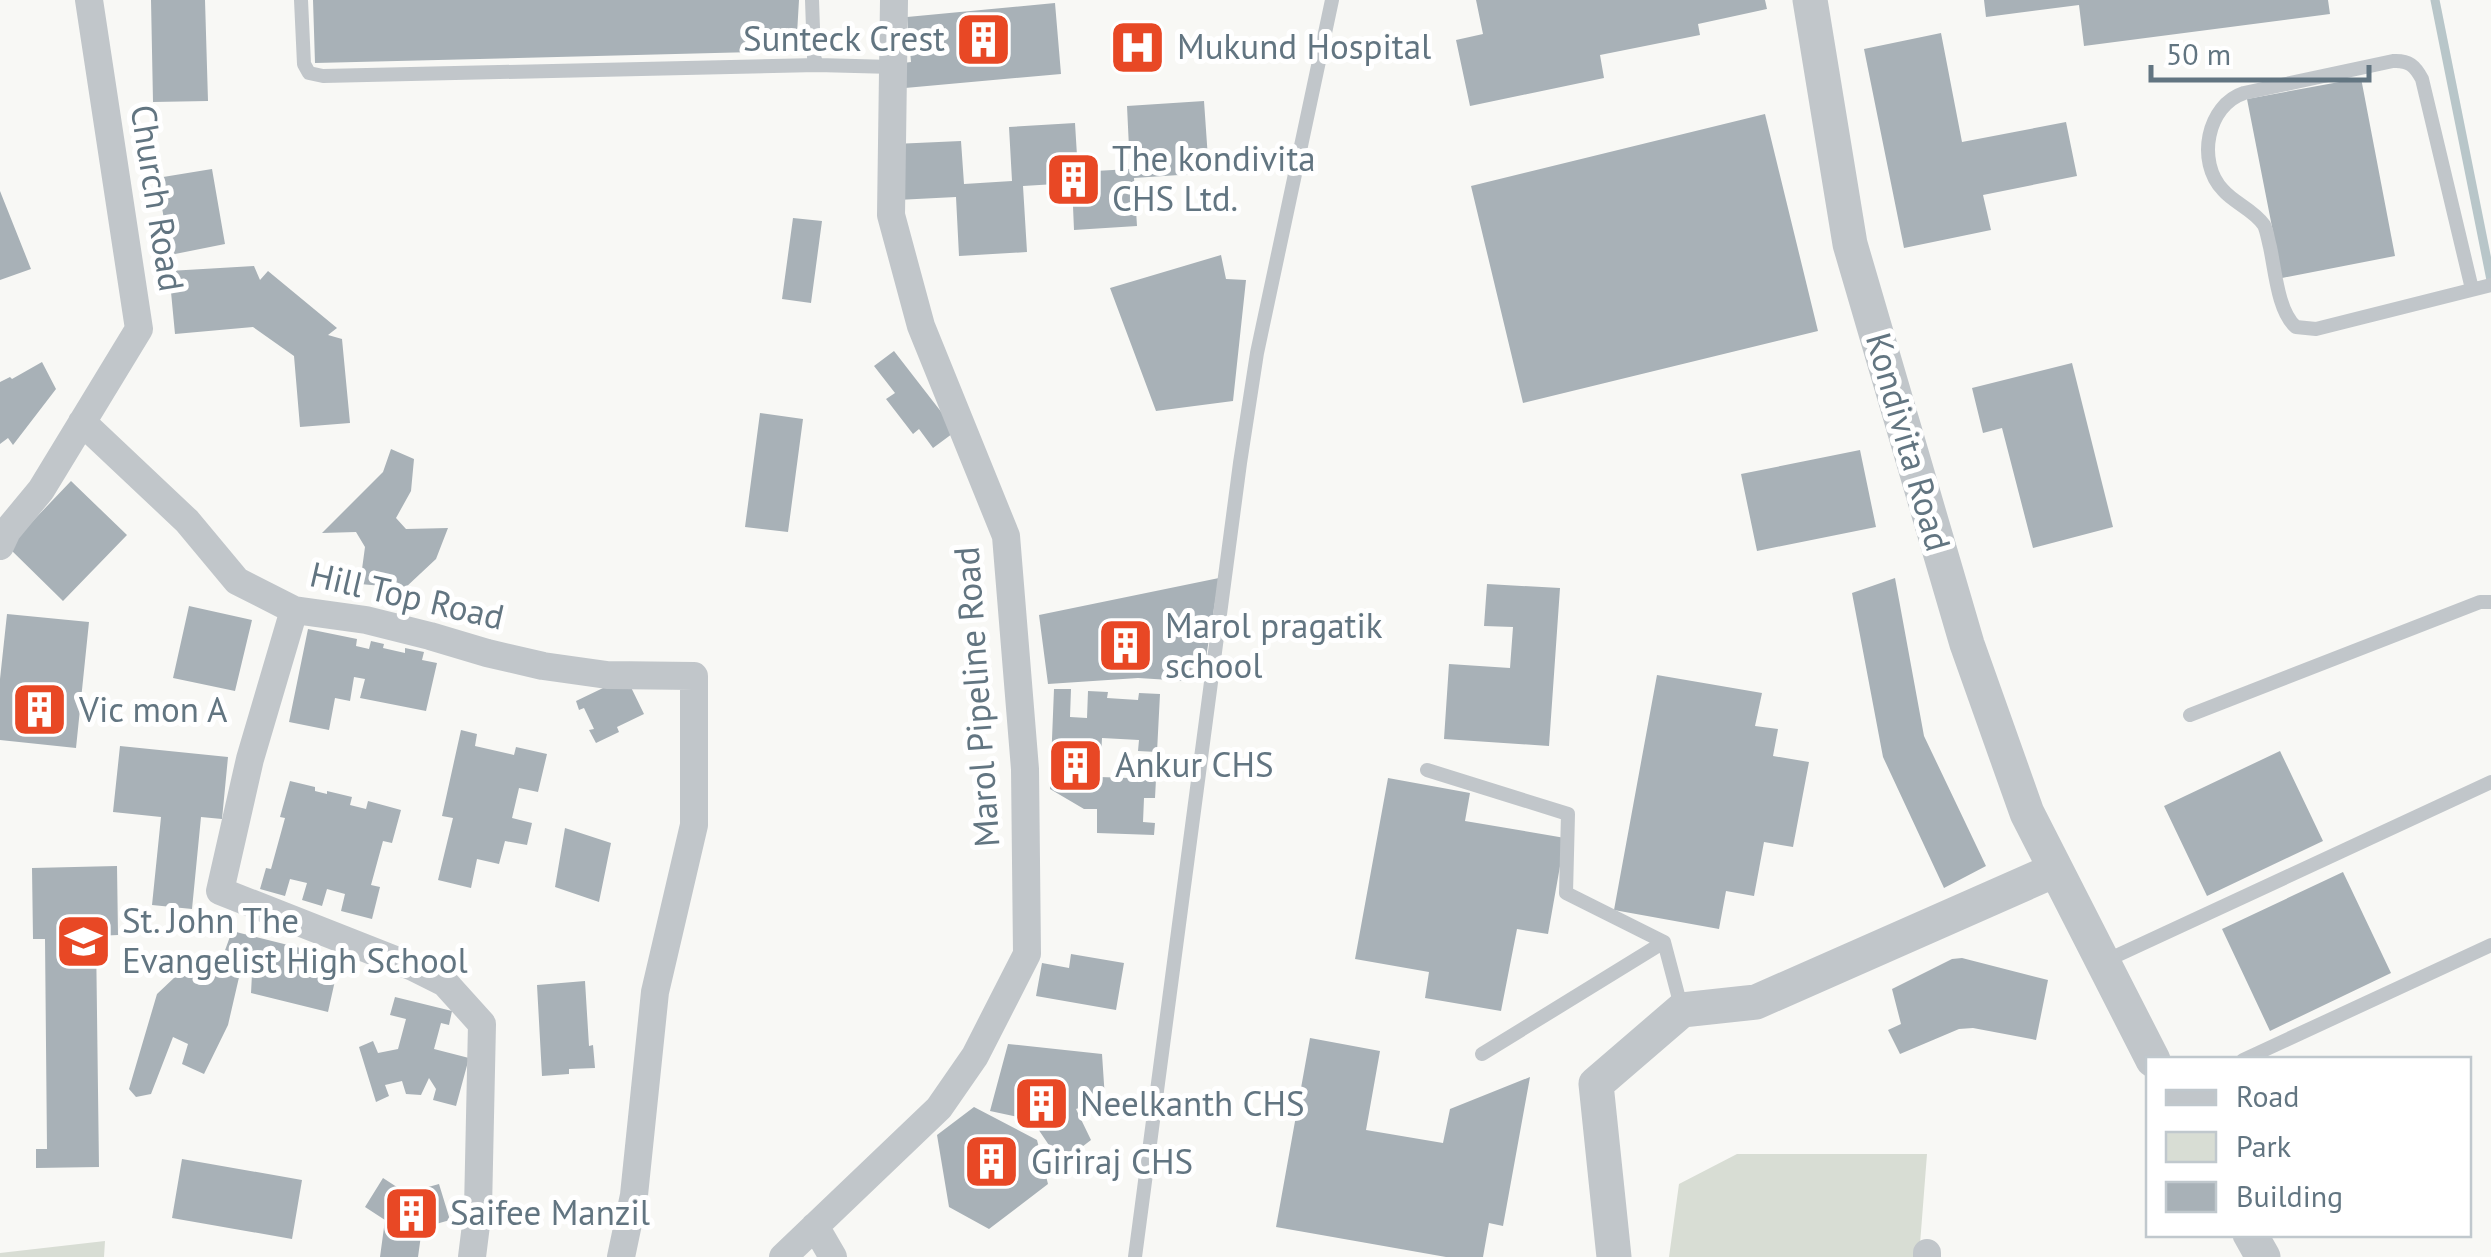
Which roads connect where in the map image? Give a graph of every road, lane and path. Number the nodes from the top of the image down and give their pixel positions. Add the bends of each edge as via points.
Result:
1 (89, 0) edge
2 (301, 0) edge
3 (812, 0) edge
4 (894, 0) edge
5 (1332, 0) edge
6 (1810, 0) edge
7 (818, 64) junction
8 (893, 67) junction
9 (2480, 287) edge
10 (82, 422) junction
11 (2, 534) edge
12 (2491, 602) edge
13 (294, 610) junction
14 (2190, 715) dead end
15 (1426, 770) dead end
16 (2491, 782) edge
17 (2055, 870) junction
18 (1664, 942) junction
19 (2491, 945) edge
20 (2102, 962) junction
21 (1682, 1010) junction
22 (1482, 1054) dead end
23 (2151, 1057) edge
24 (2249, 1057) edge
25 (815, 1226) junction
26 (472, 1257) edge
27 (621, 1257) edge
28 (783, 1257) edge
29 (833, 1257) edge
30 (1135, 1257) edge
31 (1614, 1257) edge

1 - 10 street, Church Road via 138,329
2 - 7 lane via 304,64 310,74 323,76
3 - 7 lane
4 - 8 street, Marol Pipeline Road
5 - 30 lane via 1256,353
6 - 17 street, Kondivita Road via 1850,244 1967,644 2027,813
7 - 8 lane
8 - 25 street, Marol Pipeline Road via 891,215 921,326 1006,536 1025,769 1027,954 976,1056 938,1108
9 - 9 lane via 2412,64 2394,61 2244,93 2218,112 2210,136 2212,172 2265,227 2284,312 2296,327 2316,329
10 - 11 street, Church Road via 40,490
10 - 13 street, Hill Top Road via 186,521 237,581
12 - 14 lane
13 - 26 street via 220,891 445,982 482,1024
13 - 27 street, Hill Top Road via 366,620 543,666 694,676 694,825 655,992
15 - 18 lane via 1568,814 1566,893
16 - 20 lane
17 - 20 street, Kondivita Road
17 - 21 street via 1756,1002
18 - 21 lane
18 - 22 lane
19 - 24 lane
20 - 23 street, Kondivita Road
21 - 31 street via 1596,1084
25 - 28 street, Marol Pipeline Road
25 - 29 street

